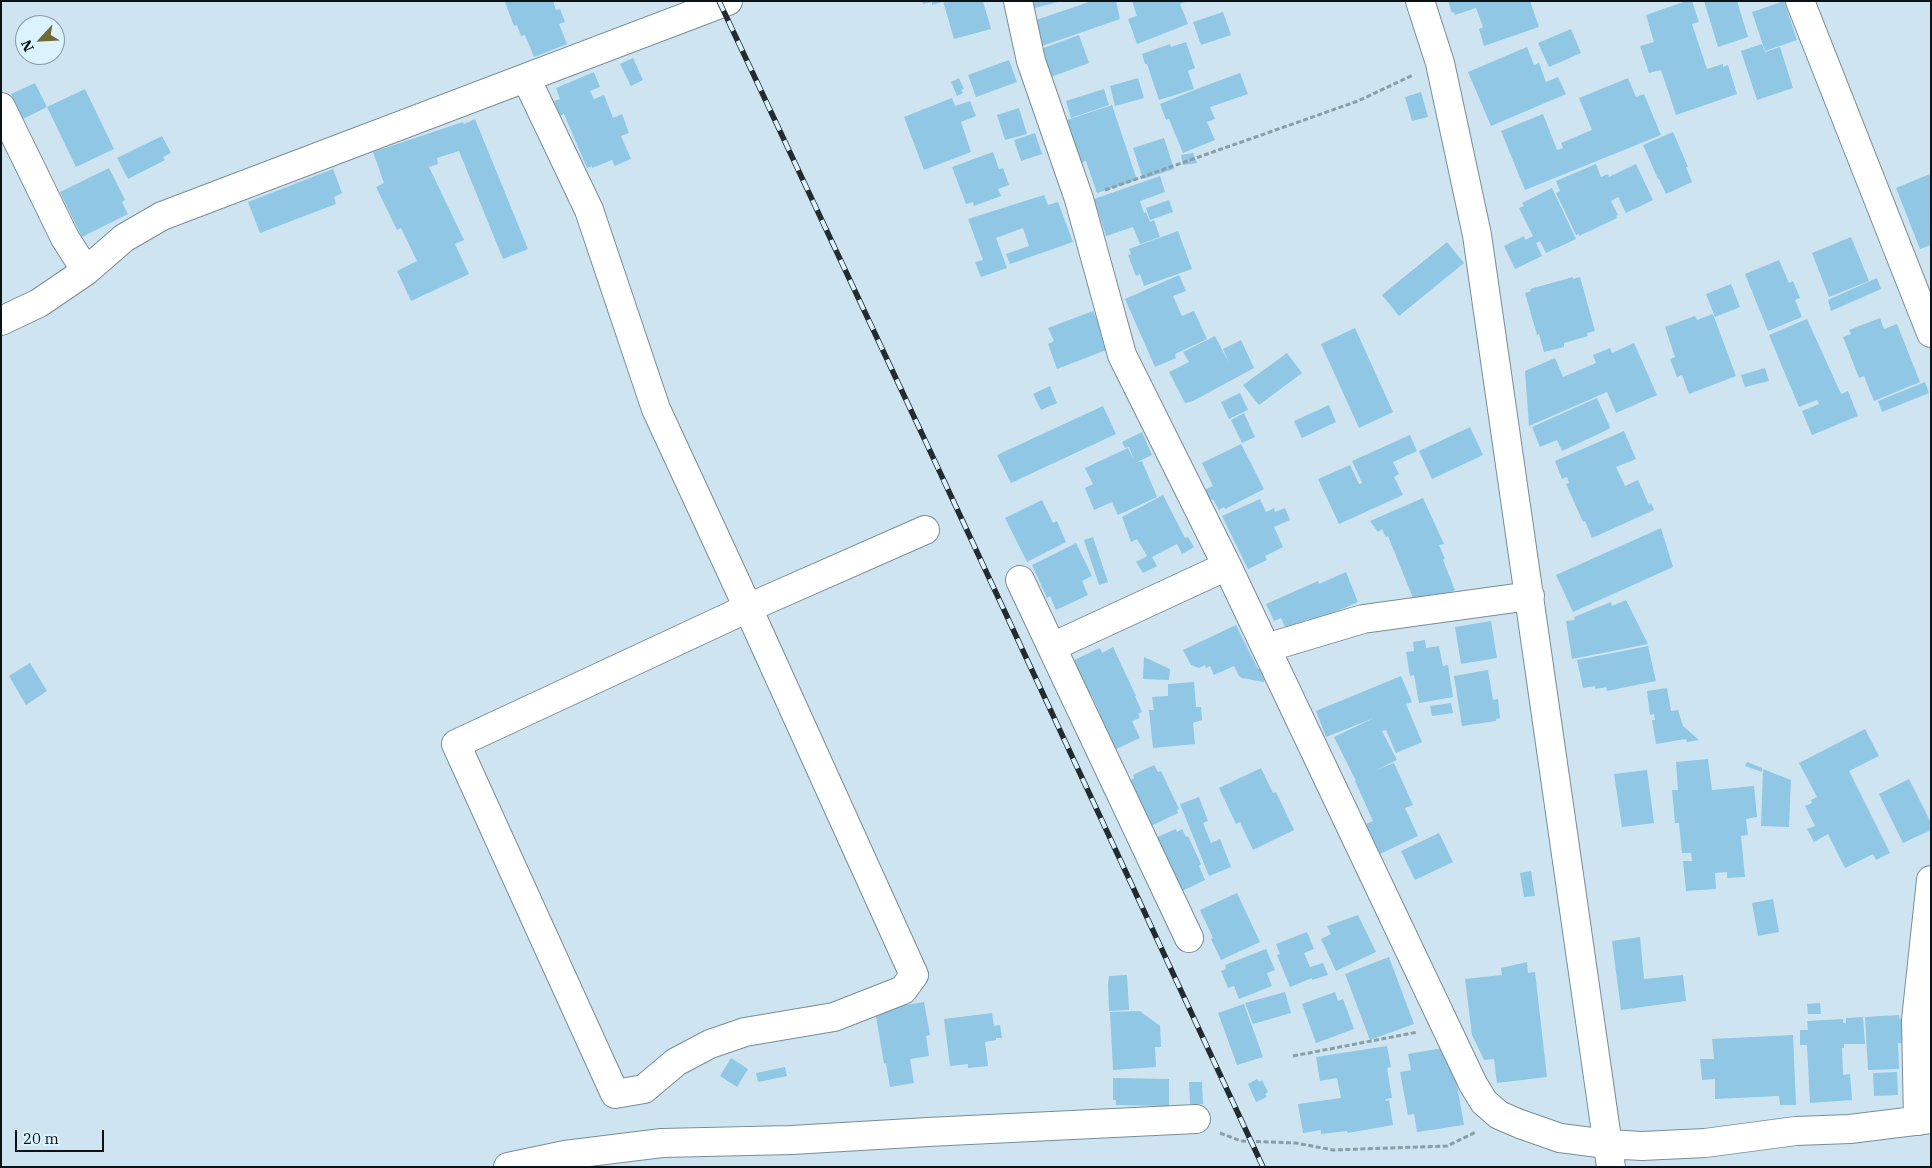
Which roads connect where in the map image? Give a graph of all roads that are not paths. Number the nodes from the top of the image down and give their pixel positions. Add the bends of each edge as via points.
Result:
1 (728, 1) edge
2 (1018, 1) edge
3 (1420, 1) edge
4 (1800, 1) edge
5 (526, 78) junction
6 (1, 107) edge
7 (86, 271) junction
8 (1, 321) edge
9 (1931, 333) edge
10 (925, 530) dead end
11 (1227, 566) junction
12 (1020, 580) dead end
13 (1530, 596) junction
14 (748, 608) junction
15 (1052, 647) junction
16 (1266, 648) junction
17 (1931, 880) edge
18 (1188, 938) dead end
19 (1196, 1119) road end
20 (1924, 1120) edge
21 (1610, 1158) edge
22 (508, 1167) edge

1 - 5 street
2 - 11 street via 1031,61 1079,199 1122,355
3 - 13 street via 1440,63 1477,235
4 - 9 street
5 - 7 street via 162,216 124,238
5 - 14 street via 589,210 656,409
6 - 7 street via 65,238
7 - 8 street via 39,303
10 - 14 street
11 - 15 street
11 - 16 street
12 - 15 street
13 - 16 street via 1363,619
13 - 21 street
14 - 14 street via 456,744 615,1094 644,1089 676,1062 710,1044 745,1032 834,1017 903,990 914,975
15 - 18 street
16 - 21 street via 1484,1102 1500,1115 1520,1124
17 - 20 street via 1916,1020
19 - 22 street via 792,1140 662,1143 564,1155
20 - 21 street via 1705,1143 1642,1146

